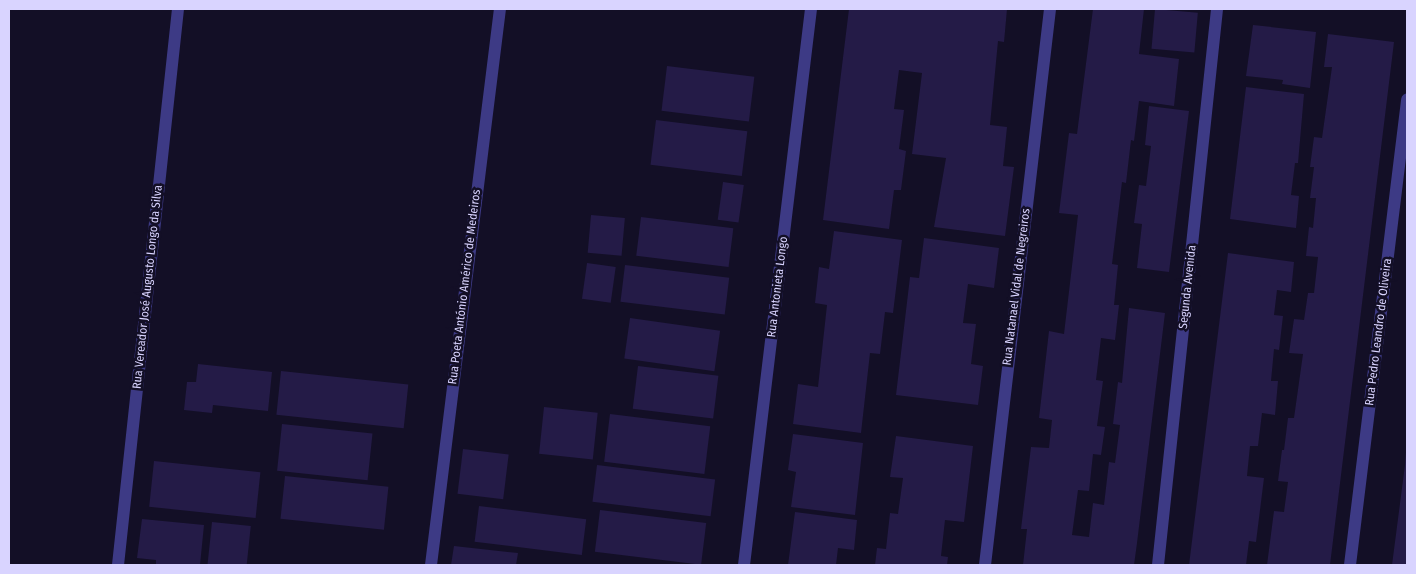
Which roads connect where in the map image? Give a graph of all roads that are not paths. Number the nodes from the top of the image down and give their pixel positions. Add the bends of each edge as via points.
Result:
1 (178, 9) edge
2 (500, 9) edge
3 (812, 9) edge
4 (1050, 9) edge
5 (1217, 9) edge
6 (1407, 99) edge
7 (118, 565) edge
8 (431, 565) edge
9 (744, 565) edge
10 (985, 565) edge
11 (1158, 565) edge
12 (1350, 565) edge

1 - 7 street, Rua Vereador José Augusto Longo da Silva
2 - 8 street, Rua Poeta António Américo de Medeiros
3 - 9 street, Rua Antonieta Longo
4 - 10 street, Rua Natanael Vidal de Negreiros
5 - 11 street, Segunda Avenida
6 - 12 street, Rua Pedro Leandro de Oliveira

